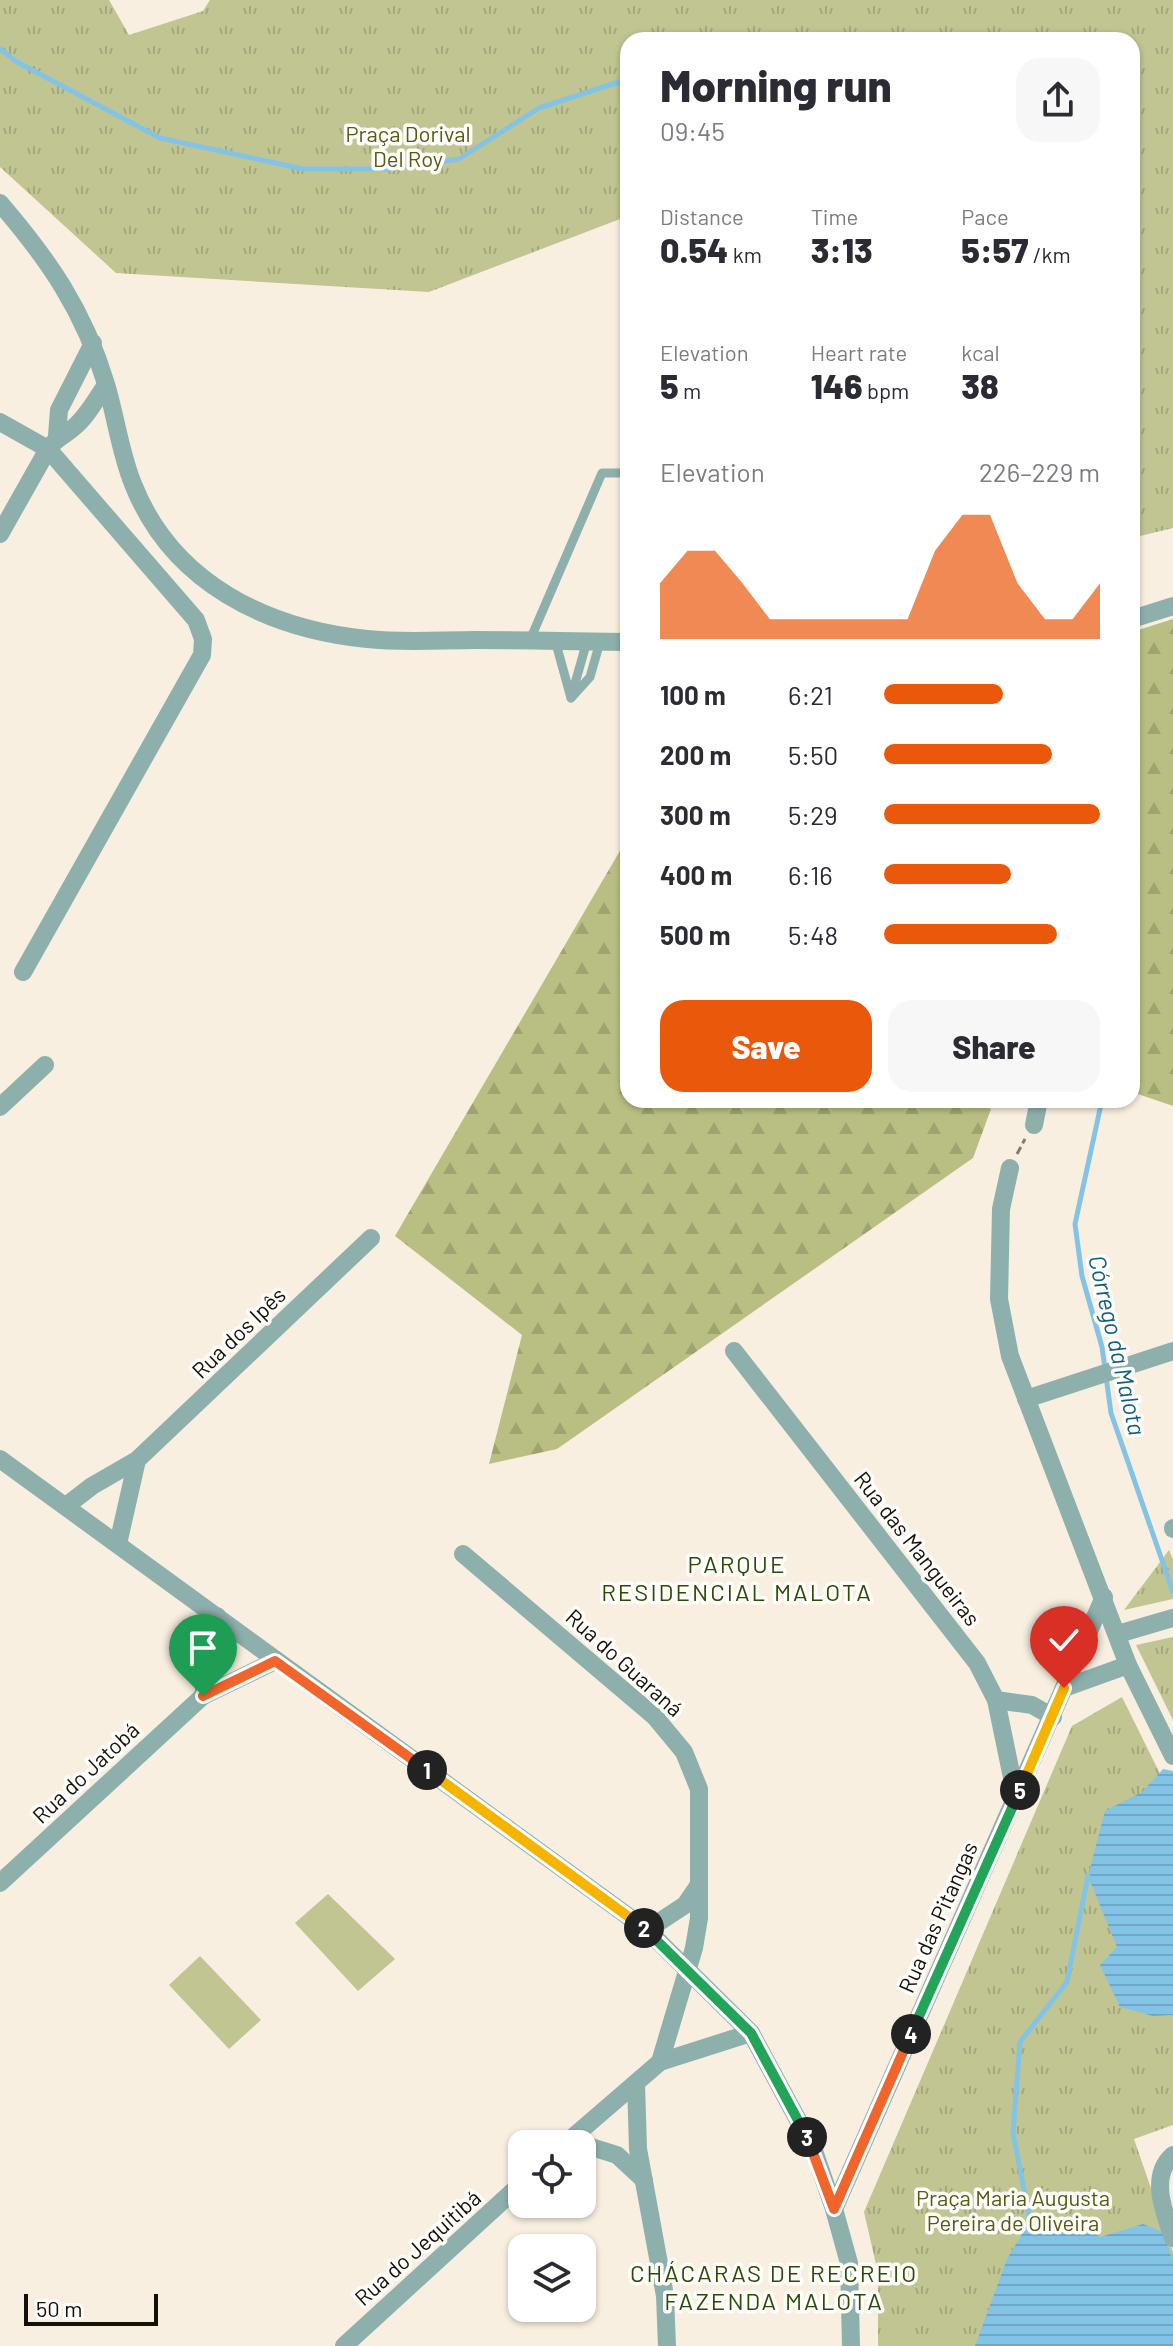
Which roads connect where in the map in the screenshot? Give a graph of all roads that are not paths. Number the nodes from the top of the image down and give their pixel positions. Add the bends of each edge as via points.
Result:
1 (0, 203) edge
2 (93, 343) junction
3 (106, 385) junction
4 (0, 422) edge
5 (52, 443) junction
6 (620, 473) edge
7 (0, 534) edge
8 (1173, 606) edge
9 (1140, 616) edge
10 (530, 640) junction
11 (555, 640) junction
12 (594, 641) junction
13 (620, 642) edge
14 (23, 972) dead end
15 (45, 1065) dead end
16 (0, 1107) edge
17 (1037, 1108) edge
18 (1034, 1125) road end
19 (1010, 1168) road end
20 (371, 1238) dead end
21 (734, 1351) dead end
22 (1173, 1351) edge
23 (1026, 1399) junction
24 (0, 1459) edge
25 (137, 1460) junction
26 (66, 1506) junction
27 (118, 1544) junction
28 (463, 1554) dead end
29 (1104, 1597) junction
30 (217, 1616) junction
31 (1173, 1618) edge
32 (1118, 1634) junction
33 (275, 1661) junction
34 (1128, 1665) junction
35 (1064, 1688) junction
36 (203, 1696) junction
37 (996, 1700) junction
38 (1053, 1717) junction
39 (1173, 1756) edge
40 (1016, 1797) junction
41 (0, 1883) edge
42 (698, 1886) junction
43 (647, 1930) junction
44 (687, 1970) junction
45 (751, 2033) junction
46 (660, 2062) junction
47 (636, 2083) junction
48 (581, 2130) edge
49 (596, 2150) edge
50 (1173, 2155) edge
51 (644, 2180) junction
52 (508, 2196) edge
53 (834, 2209) junction
54 (1173, 2238) edge
55 (663, 2342) edge
56 (344, 2346) edge
57 (851, 2346) edge

1 - 2 street via 60,277
2 - 3 street
2 - 5 street via 59,410
3 - 5 street via 71,430
3 - 10 street via 146,514 187,565 225,595 283,622 325,633 371,639
4 - 5 street
5 - 7 street
5 - 14 street via 196,620 203,639 202,655
6 - 10 lane via 602,473
8 - 9 street
10 - 11 street
11 - 12 street
11 - 12 lane via 571,698
12 - 13 street
15 - 16 street
17 - 18 street
19 - 23 street via 1001,1209 999,1299 1010,1356
20 - 25 street, Rua dos Ipês
21 - 37 street, Rua das Mangueiras via 977,1663
22 - 23 street
23 - 29 street
24 - 26 street
25 - 26 street, Rua dos Ipês
25 - 27 street
26 - 27 street
27 - 30 street
28 - 42 street, Rua do Guaraná via 618,1683 684,1752 699,1789
29 - 32 street
29 - 35 street, Rua das Pitangas
30 - 33 street
30 - 36 street
31 - 32 street
32 - 34 street
33 - 36 street, Rua do Jatobá
33 - 43 street
34 - 35 street
34 - 39 street
35 - 38 street, Rua das Pitangas
36 - 41 street, Rua do Jatobá
37 - 38 street via 1032,1705
37 - 40 street, Rua das Mangueiras
38 - 40 street, Rua das Pitangas
40 - 53 street, Rua das Pitangas
42 - 43 street via 685,1905
42 - 44 street, Rua do Guaraná via 699,1918
43 - 44 street
44 - 45 street
44 - 46 street
45 - 46 street
45 - 53 street via 813,2148
46 - 47 street
47 - 48 street
47 - 51 street
49 - 51 street via 617,2155
50 - 54 street via 1159,2179
51 - 55 street via 665,2296
52 - 56 street, Rua do Jequitibá
53 - 57 street via 849,2263

